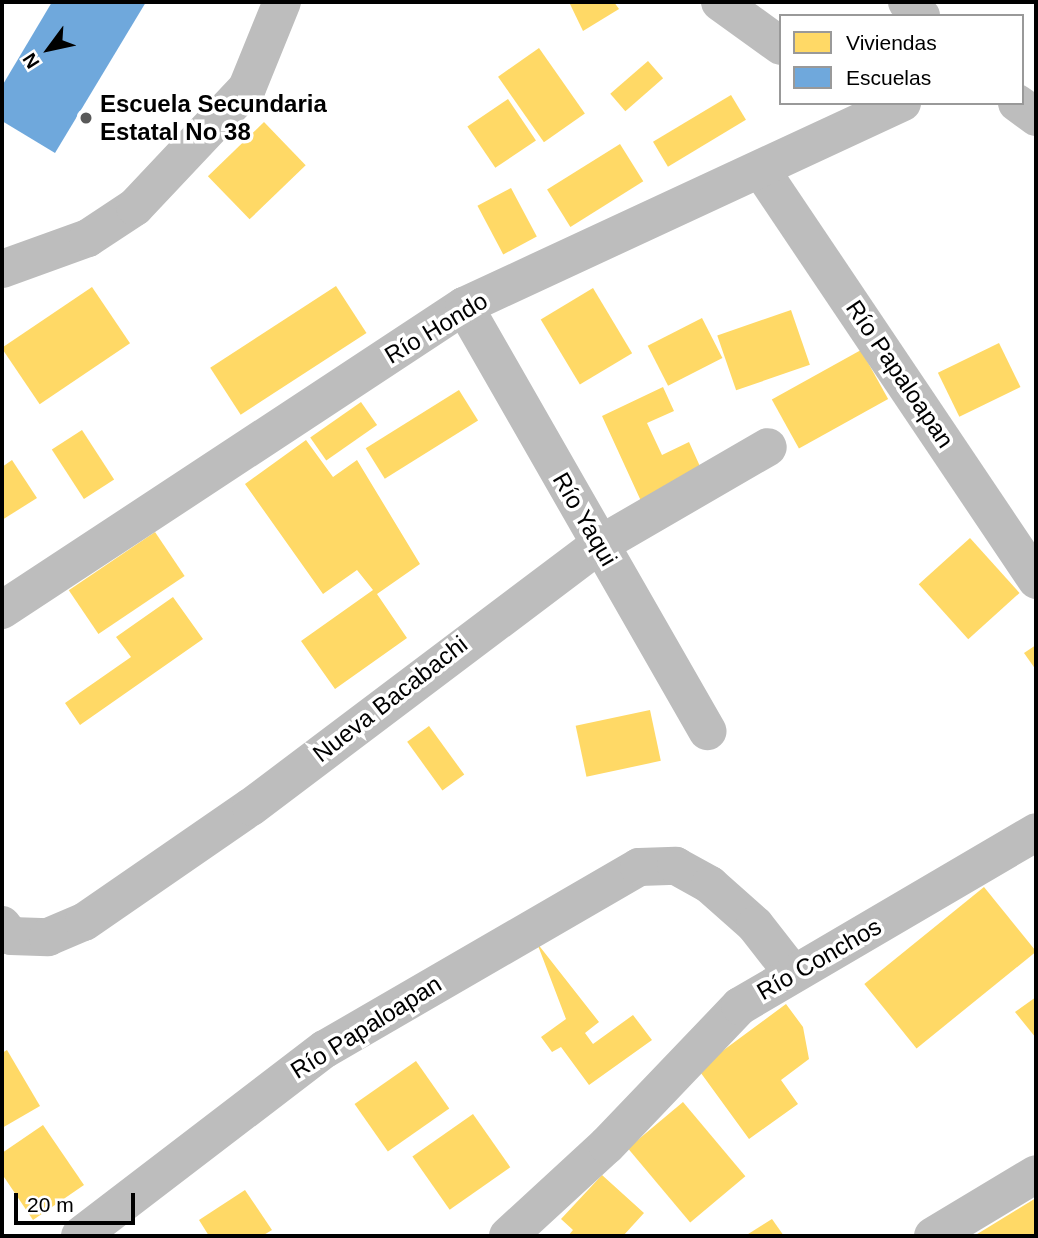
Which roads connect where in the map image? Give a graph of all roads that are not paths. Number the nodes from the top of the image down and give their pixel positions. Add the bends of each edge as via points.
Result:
1 (282, 2) edge
2 (720, 2) edge
3 (779, 45) edge
4 (1020, 105) edge
5 (879, 107) edge
6 (1036, 117) edge
7 (761, 170) junction
8 (2, 269) edge
9 (464, 306) junction
10 (768, 447) dead end
11 (599, 545) junction
12 (1036, 580) edge
13 (2, 610) edge
14 (707, 731) dead end
15 (1036, 832) edge
16 (6, 931) edge
17 (791, 971) junction
18 (1036, 1174) edge
19 (80, 1236) edge
20 (508, 1236) edge
21 (933, 1236) edge

1 - 8 street via 247,88 135,207 88,238
2 - 3 street
4 - 6 street
5 - 7 street, Río Hondo
7 - 9 street, Río Hondo
7 - 12 street, Río Papaloapan
9 - 11 street, Río Yaqui
9 - 13 street, Río Hondo
10 - 11 street, Nueva Bacabachi
11 - 14 street, Río Yaqui
11 - 16 street, Nueva Bacabachi via 251,807 84,922 48,937
15 - 17 street, Río Conchos
17 - 19 street, Río Papaloapan via 731,900 676,866 639,867 325,1049
17 - 20 street, Río Conchos via 715,1028 607,1145
18 - 21 street

